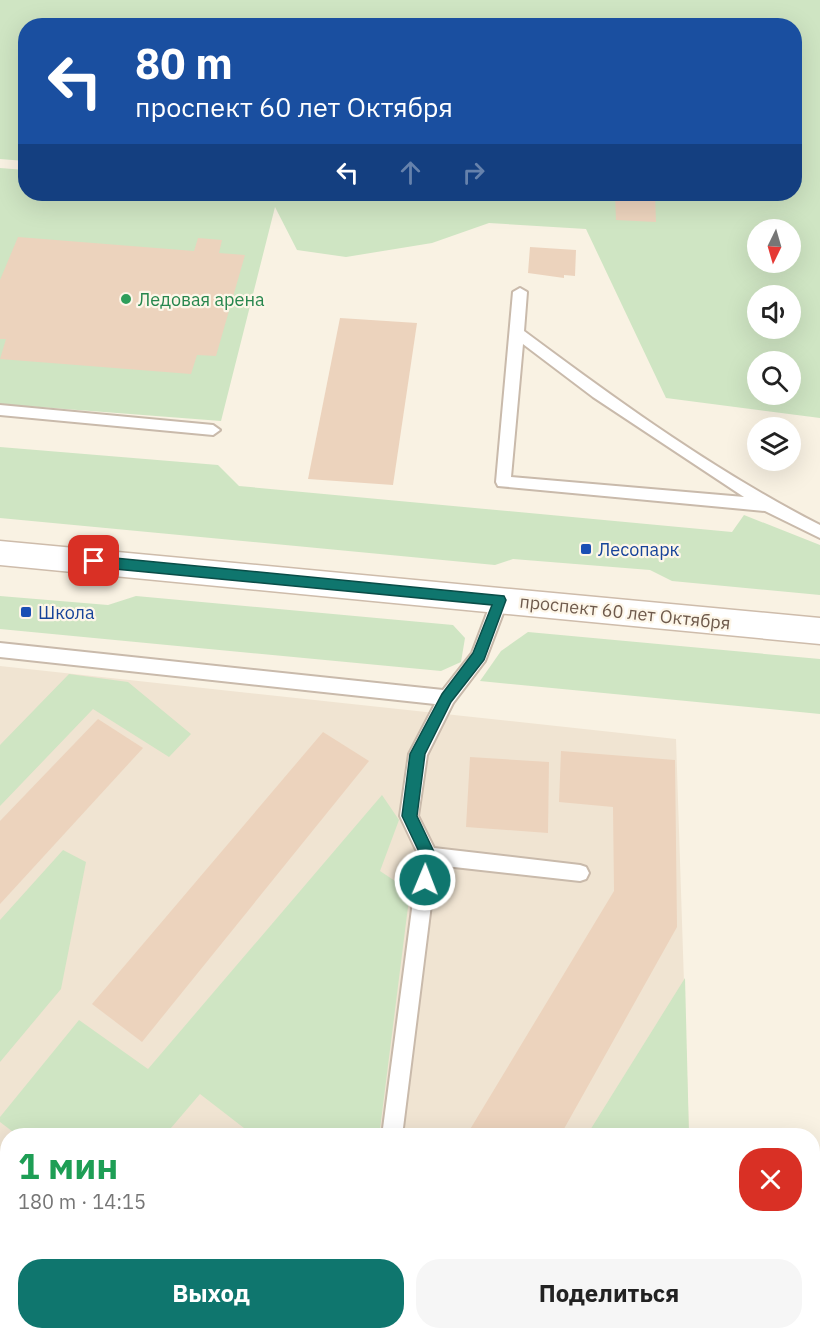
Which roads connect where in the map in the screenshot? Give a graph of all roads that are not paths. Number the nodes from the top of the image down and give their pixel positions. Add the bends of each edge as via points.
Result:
1 (520, 292) dead end
2 (517, 333) junction
3 (0, 410) edge
4 (213, 430) dead end
5 (767, 505) junction
6 (820, 532) edge
7 (0, 553) edge
8 (500, 600) junction
9 (820, 631) edge
10 (0, 651) edge
11 (447, 698) junction
12 (428, 856) junction
13 (580, 873) dead end
14 (393, 1128) edge

1 - 2 lane
2 - 5 lane via 598,393
2 - 5 lane via 503,482
3 - 4 lane
5 - 6 lane
7 - 8 main road, проспект 60 лет Октября
8 - 9 main road, проспект 60 лет Октября
8 - 11 lane via 479,656
10 - 11 lane
11 - 12 lane via 418,754 410,816
12 - 13 lane
12 - 14 lane

